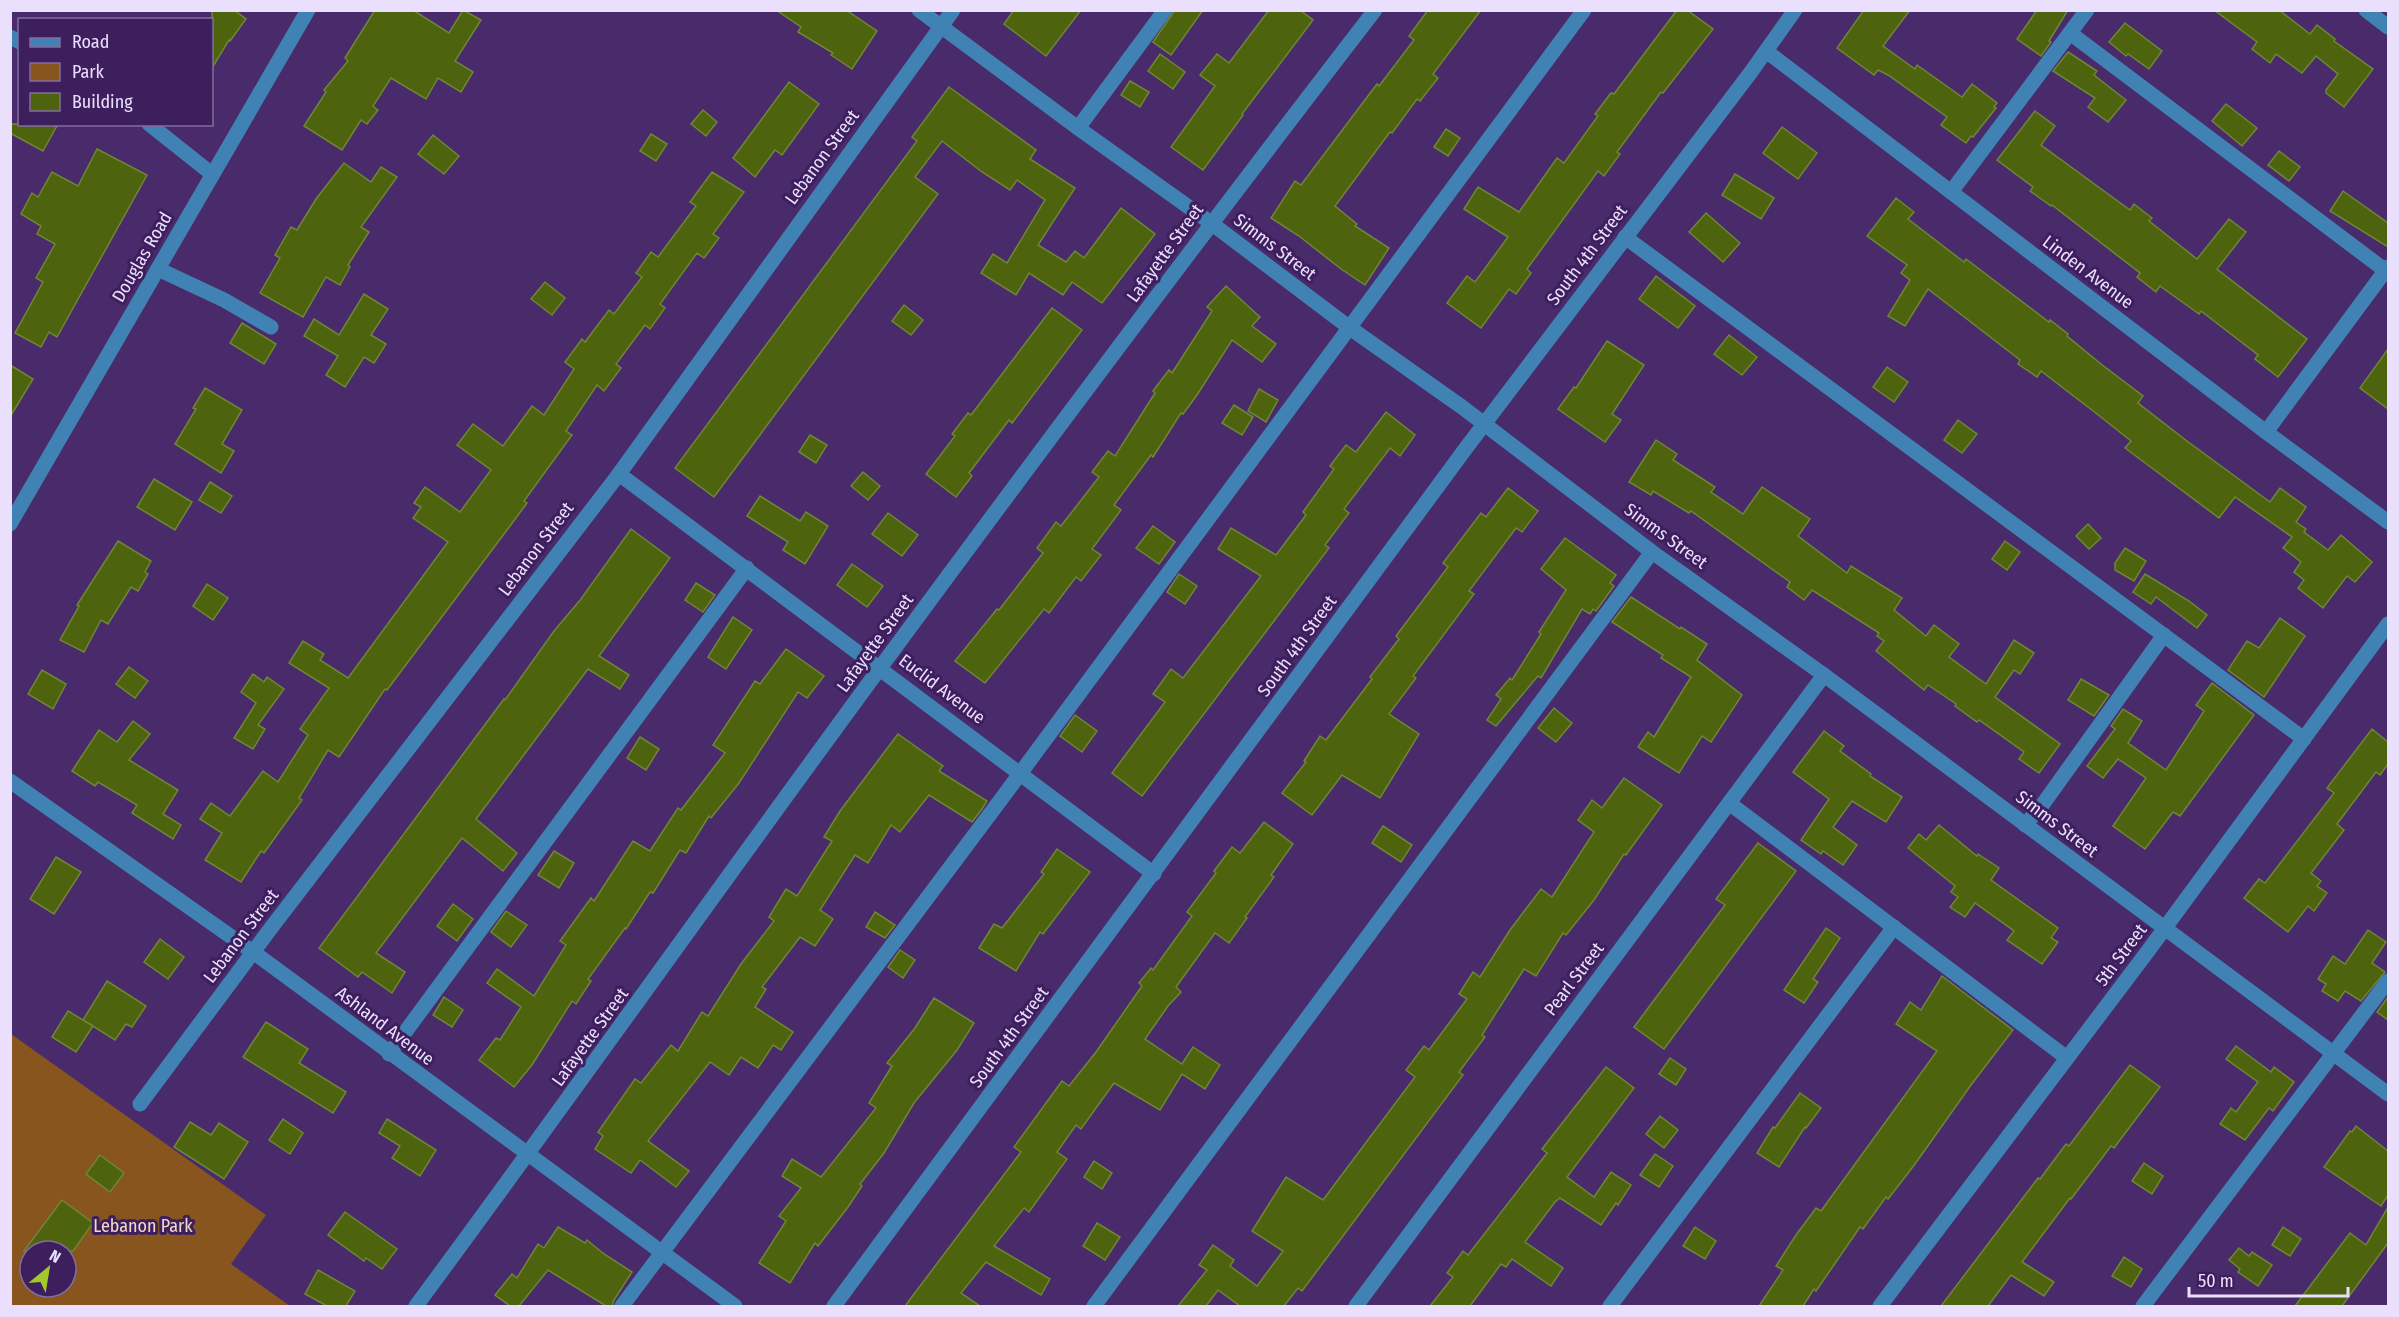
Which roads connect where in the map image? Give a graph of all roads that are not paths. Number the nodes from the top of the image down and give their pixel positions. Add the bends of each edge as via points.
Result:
1 (308, 10) edge
2 (919, 10) edge
3 (953, 10) edge
4 (1165, 10) edge
5 (1375, 10) edge
6 (1584, 10) edge
7 (1795, 10) edge
8 (2087, 10) edge
9 (2366, 10) edge
10 (941, 27) junction
11 (2388, 27) edge
12 (2070, 33) junction
13 (1766, 51) junction
14 (151, 126) edge
15 (1078, 128) junction
16 (212, 174) junction
17 (1951, 192) junction
18 (1211, 223) junction
19 (1625, 237) junction
20 (158, 269) junction
21 (2387, 269) edge
22 (271, 327) dead end
23 (1350, 328) junction
24 (1484, 424) junction
25 (2266, 432) junction
26 (618, 474) junction
27 (2388, 522) edge
28 (10, 524) edge
29 (1652, 552) junction
30 (747, 568) junction
31 (2388, 624) edge
32 (2164, 635) junction
33 (881, 668) junction
34 (1824, 675) junction
35 (2304, 739) junction
36 (1020, 773) junction
37 (10, 781) edge
38 (1729, 803) junction
39 (2025, 825) junction
40 (1154, 874) junction
41 (1894, 927) junction
42 (2164, 929) junction
43 (253, 952) junction
44 (2388, 981) edge
45 (389, 1053) junction
46 (2334, 1054) junction
47 (2067, 1058) junction
48 (2388, 1094) edge
49 (140, 1104) dead end
50 (527, 1156) junction
51 (662, 1254) junction
52 (416, 1306) edge
53 (622, 1306) edge
54 (735, 1306) edge
55 (834, 1306) edge
56 (1094, 1306) edge
57 (1356, 1306) edge
58 (1610, 1306) edge
59 (1880, 1306) edge
60 (2143, 1306) edge

1 - 16 street, Douglas Road
2 - 10 street, Simms Street
3 - 10 street, Lebanon Street
4 - 15 street
5 - 18 street, Lafayette Street
6 - 23 street
7 - 13 street, South 4th Street
8 - 12 street
9 - 11 street
10 - 15 street, Simms Street
10 - 26 street, Lebanon Street
12 - 17 street
12 - 21 street
13 - 17 street, Linden Avenue
13 - 19 street, South 4th Street
14 - 16 street
15 - 18 street, Simms Street
16 - 20 street, Douglas Road
17 - 25 street, Linden Avenue
18 - 23 street, Simms Street
18 - 33 street, Lafayette Street
19 - 24 street, South 4th Street
19 - 32 street
20 - 22 street
20 - 28 street, Douglas Road
21 - 25 street
23 - 24 street, Simms Street
23 - 36 street
24 - 29 street, Simms Street
24 - 40 street, South 4th Street
25 - 27 street, Linden Avenue
26 - 30 street, Euclid Avenue
26 - 43 street, Lebanon Street
29 - 34 street, Simms Street
29 - 56 street
30 - 33 street, Euclid Avenue
30 - 45 street
31 - 35 street, 5th Street
32 - 35 street
32 - 39 street
33 - 36 street, Euclid Avenue
33 - 50 street, Lafayette Street
34 - 38 street, Pearl Street
34 - 39 street, Simms Street
35 - 42 street, 5th Street
36 - 40 street, Euclid Avenue
36 - 51 street
37 - 43 street, Ashland Avenue
38 - 41 street
38 - 57 street, Pearl Street
39 - 42 street, Simms Street
40 - 55 street, South 4th Street
41 - 47 street
41 - 58 street
42 - 46 street, Simms Street
42 - 47 street, 5th Street
43 - 45 street, Ashland Avenue
43 - 49 street, Lebanon Street
44 - 46 street
45 - 50 street, Ashland Avenue
46 - 48 street, Simms Street
46 - 60 street
47 - 59 street, 5th Street
50 - 51 street, Ashland Avenue
50 - 52 street, Lafayette Street
51 - 53 street
51 - 54 street, Ashland Avenue

